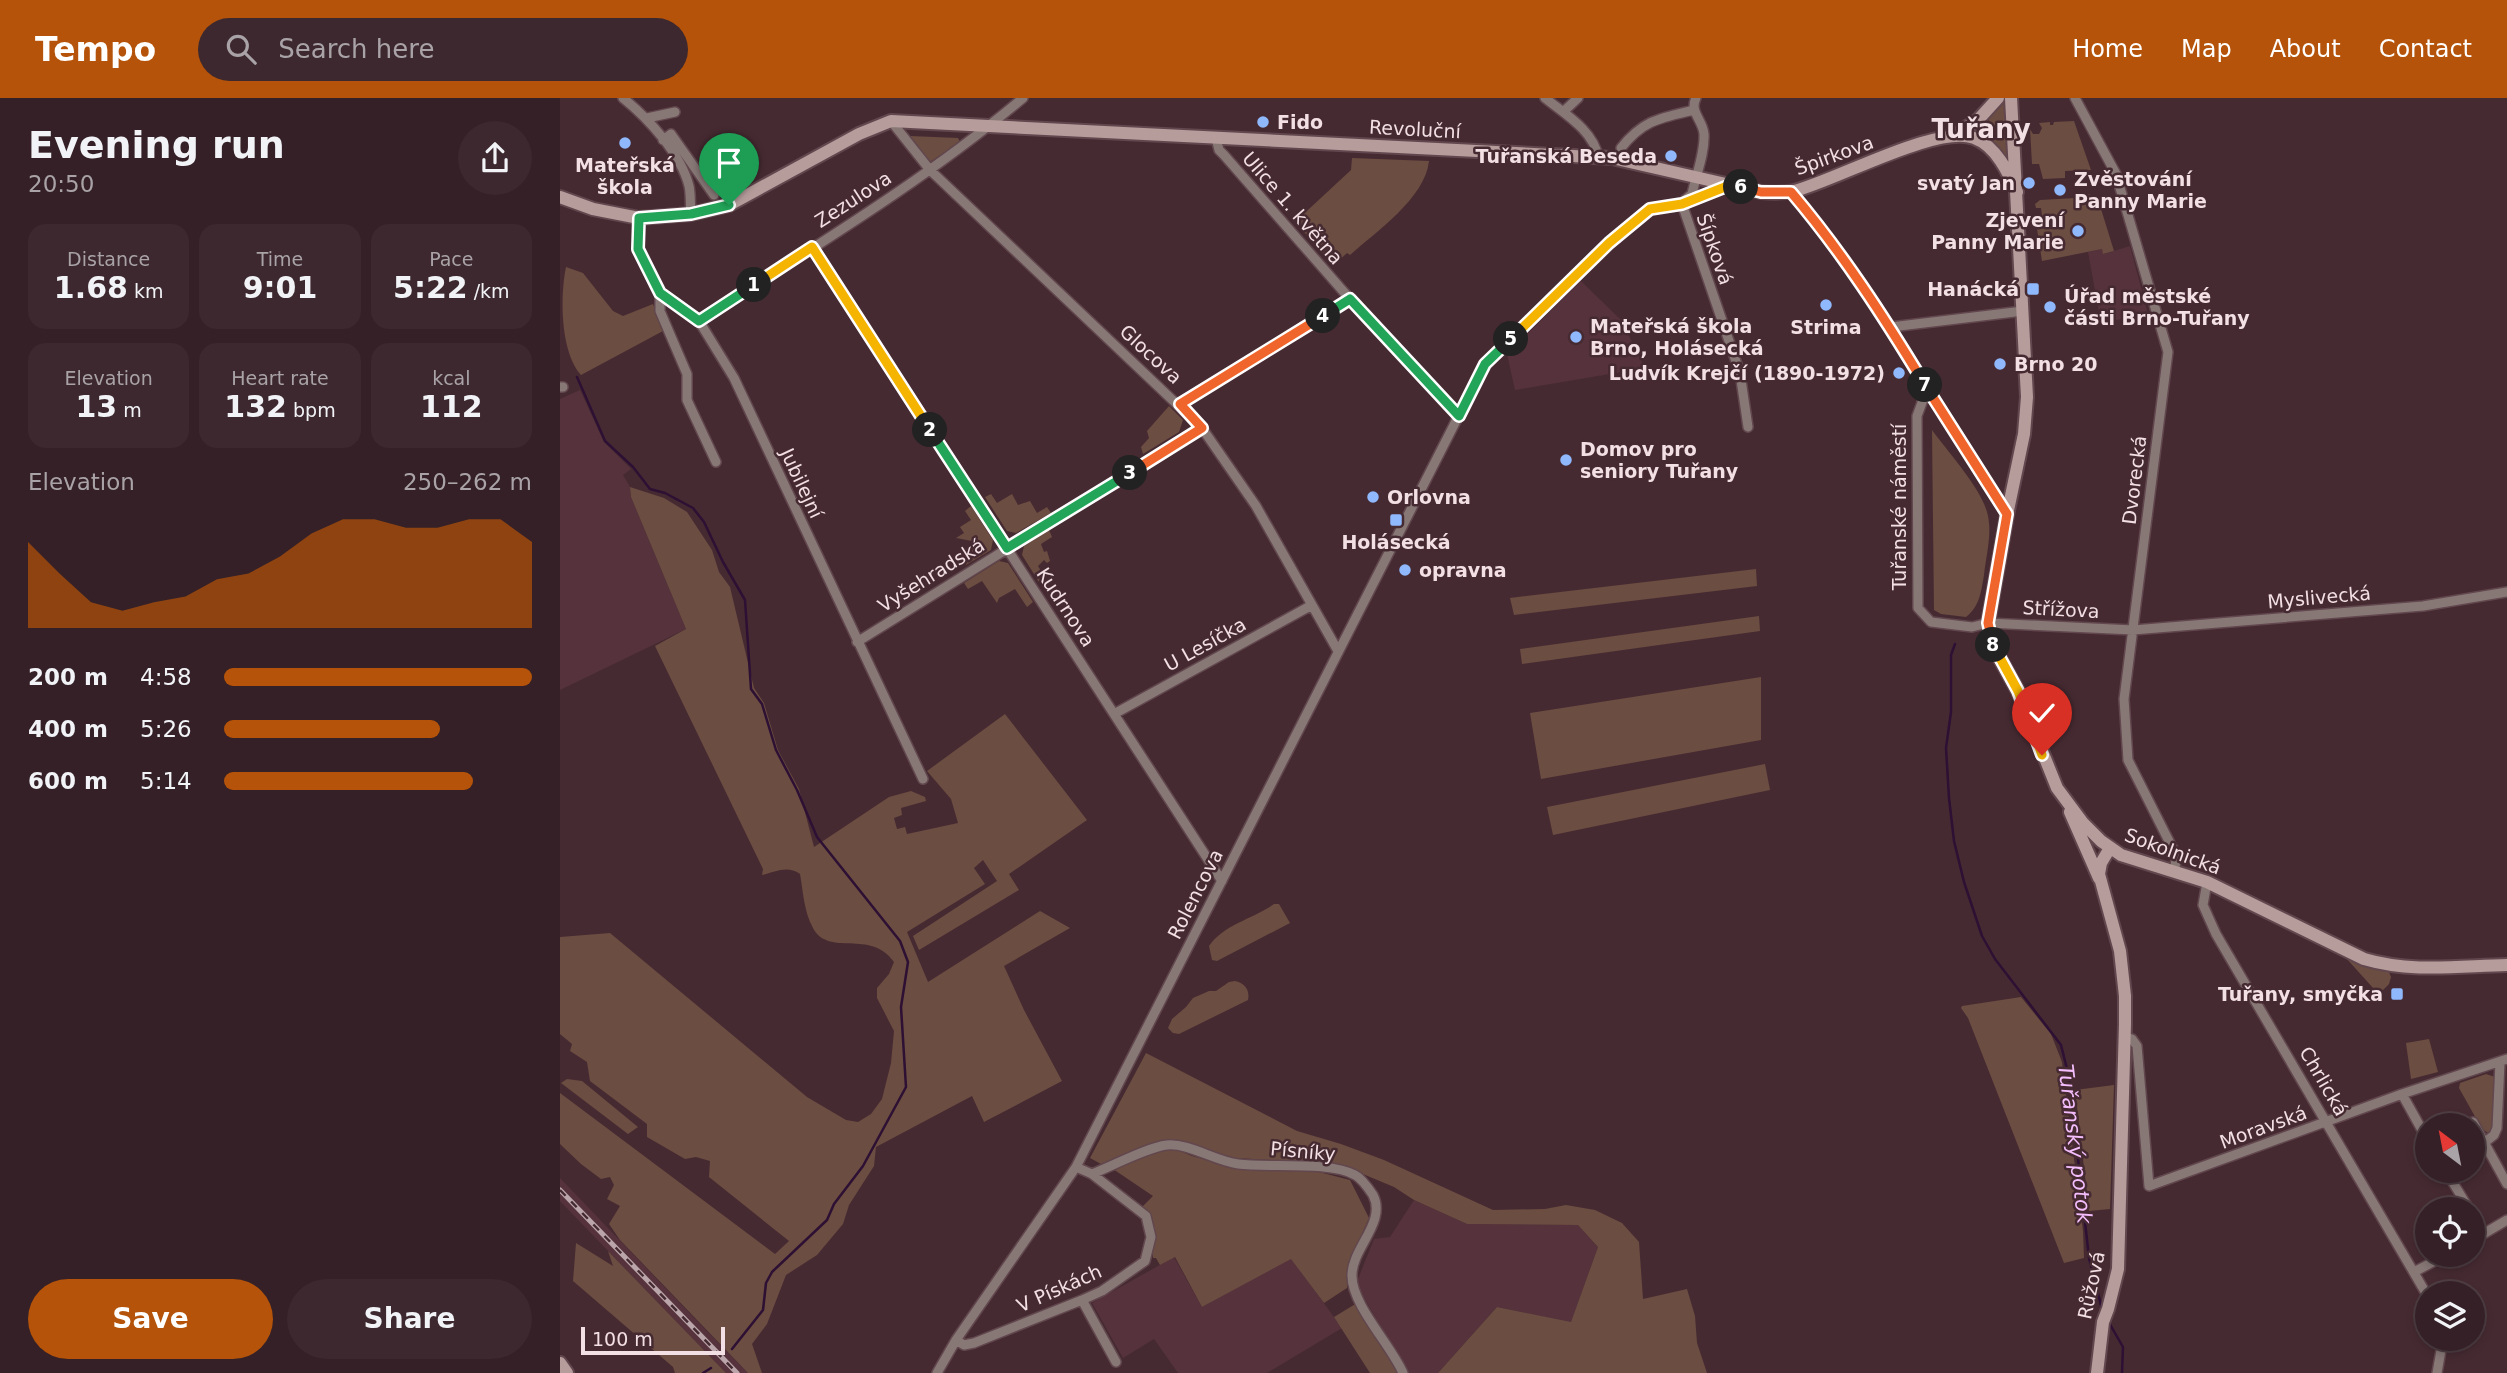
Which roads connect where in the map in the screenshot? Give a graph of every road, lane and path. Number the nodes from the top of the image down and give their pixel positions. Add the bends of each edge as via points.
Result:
1 (623, 98) edge
2 (1023, 98) edge
3 (1545, 98) edge
4 (1578, 98) edge
5 (1696, 98) edge
6 (1998, 98) edge
7 (2011, 98) edge
8 (2075, 98) edge
9 (1694, 110) junction
10 (675, 111) dead end
11 (1563, 112) junction
12 (647, 118) junction
13 (891, 121) junction
14 (989, 127) junction
15 (1949, 137) junction
16 (1216, 138) junction
17 (663, 140) junction
18 (1617, 153) junction
19 (1598, 157) junction
20 (930, 170) junction
21 (1696, 177) junction
22 (1730, 185) junction
23 (1791, 192) junction
24 (2017, 192) junction
25 (714, 195) dead end
26 (560, 197) edge
27 (1682, 204) junction
28 (691, 214) junction
29 (639, 218) junction
30 (812, 247) junction
31 (660, 293) junction
32 (1350, 299) junction
33 (2022, 311) junction
34 (699, 321) junction
35 (1891, 327) junction
36 (1927, 389) junction
37 (1180, 404) junction
38 (1459, 416) junction
39 (1748, 427) dead end
40 (1202, 428) junction
41 (716, 462) dead end
42 (2007, 514) junction
43 (1007, 548) junction
44 (2507, 592) edge
45 (1312, 606) junction
46 (1988, 623) junction
47 (2133, 630) junction
48 (857, 642) junction
49 (1338, 651) junction
50 (1114, 714) junction
51 (923, 779) dead end
52 (2067, 803) junction
53 (2110, 848) junction
54 (2175, 871) junction
55 (2099, 878) junction
56 (1222, 881) junction
57 (2207, 882) junction
58 (2507, 965) edge
59 (2125, 1037) junction
60 (2504, 1061) edge
61 (2402, 1094) junction
62 (2415, 1117) edge
63 (2328, 1123) junction
64 (2485, 1142) edge
65 (2485, 1145) edge
66 (1076, 1167) junction
67 (1093, 1174) junction
68 (2507, 1184) edge
69 (2149, 1186) joint
70 (2507, 1220) edge
71 (2485, 1233) edge
72 (2423, 1267) edge
73 (2414, 1272) junction
74 (2419, 1281) edge
75 (1082, 1300) junction
76 (956, 1340) junction
77 (2442, 1351) edge
78 (1116, 1362) dead end
79 (560, 1363) edge
80 (567, 1373) edge
81 (937, 1373) edge
82 (1403, 1373) edge
83 (2097, 1373) edge
84 (2437, 1373) edge

1 - 12 street
2 - 14 street, Zezulova
3 - 11 street
4 - 11 street
5 - 9 street
6 - 15 main road via 1971,125
7 - 24 main road
8 - 47 street, Dvorecká via 2116,174 2168,352
9 - 18 street via 1653,120 1634,132
9 - 21 street via 1704,136
10 - 12 street
11 - 19 street via 1596,144
12 - 17 street
13 - 14 main road, Revoluční
13 - 20 street, Glocova
13 - 28 main road via 729,205
14 - 16 main road, Revoluční
14 - 20 street, Zezulova
15 - 23 main road, Špirkova
15 - 24 main road via 1970,136 1987,146
16 - 19 main road, Revoluční
16 - 32 street, Ulice 1. května via 1219,150
17 - 25 street via 671,134
17 - 28 street via 689,187
18 - 19 main road, Revoluční
18 - 21 main road, Revoluční
20 - 30 street, Zezulova
20 - 37 street, Glocova
21 - 22 main road, Špirkova
21 - 27 street via 1692,194
22 - 23 main road, Špirkova
22 - 27 street
23 - 35 street
24 - 33 main road
26 - 29 main road
27 - 38 street via 1650,209 1609,243 1485,364
27 - 39 street, Šípková via 1740,373
28 - 29 main road
29 - 31 street, Jubilejní via 638,249
30 - 34 street, Zezulova
30 - 43 street, Kudrnova
31 - 34 street, Jubilejní
31 - 41 street via 660,311 687,373 687,400
32 - 37 street
32 - 38 street
33 - 35 street
33 - 42 main road via 2027,397
34 - 48 street, Jubilejní via 734,378
35 - 36 street
36 - 42 street
36 - 46 street, Tuřanské náměstí via 1917,416 1918,608 1931,622 1972,627
37 - 40 street, Glocova
38 - 49 street, Rolencova
40 - 43 street, Vyšehradská
40 - 45 street, Glocova via 1256,506
42 - 46 main road
43 - 48 street, Vyšehradská
43 - 50 street, Kudrnova
44 - 47 street, Myslivecká via 2423,606
45 - 49 street, Glocova
45 - 50 street, U Lesíčka
46 - 47 street, Střížova
46 - 52 main road, Sokolnická via 1993,646
47 - 54 street, Dvorecká via 2124,699 2128,760 2176,855
48 - 51 street, Jubilejní
49 - 56 street, Rolencova
50 - 56 street, Kudrnova
52 - 53 main road, Sokolnická
52 - 55 main road, Růžová
53 - 54 main road, Sokolnická
53 - 55 main road
54 - 57 main road, Sokolnická
55 - 59 main road, Růžová via 2120,951
56 - 66 street, Rolencova
57 - 58 main road, Sokolnická via 2376,963 2424,969
57 - 63 street, Chrlická via 2203,905 2216,934
59 - 69 street, Růžová via 2137,1046
59 - 83 main road, Růžová via 2119,1269 2103,1322
60 - 61 street, Moravská
60 - 64 street via 2497,1128
61 - 62 street
61 - 63 street, Moravská
63 - 69 street, Moravská
63 - 73 street, Chrlická
65 - 68 street
66 - 67 street
66 - 76 street, Rolencova
67 - 75 street, V Pískách via 1146,1216 1151,1237 1145,1261
67 - 82 street, Písníky via 1162,1145 1178,1144 1237,1164 1327,1168 1356,1175 1372,1194 1377,1212 1352,1270 1352,1284
70 - 71 street
72 - 73 street
73 - 74 street, Chrlická
75 - 76 street, V Pískách via 974,1343 964,1345
75 - 78 street
76 - 81 street, Rolencova
77 - 84 street
79 - 80 main road

